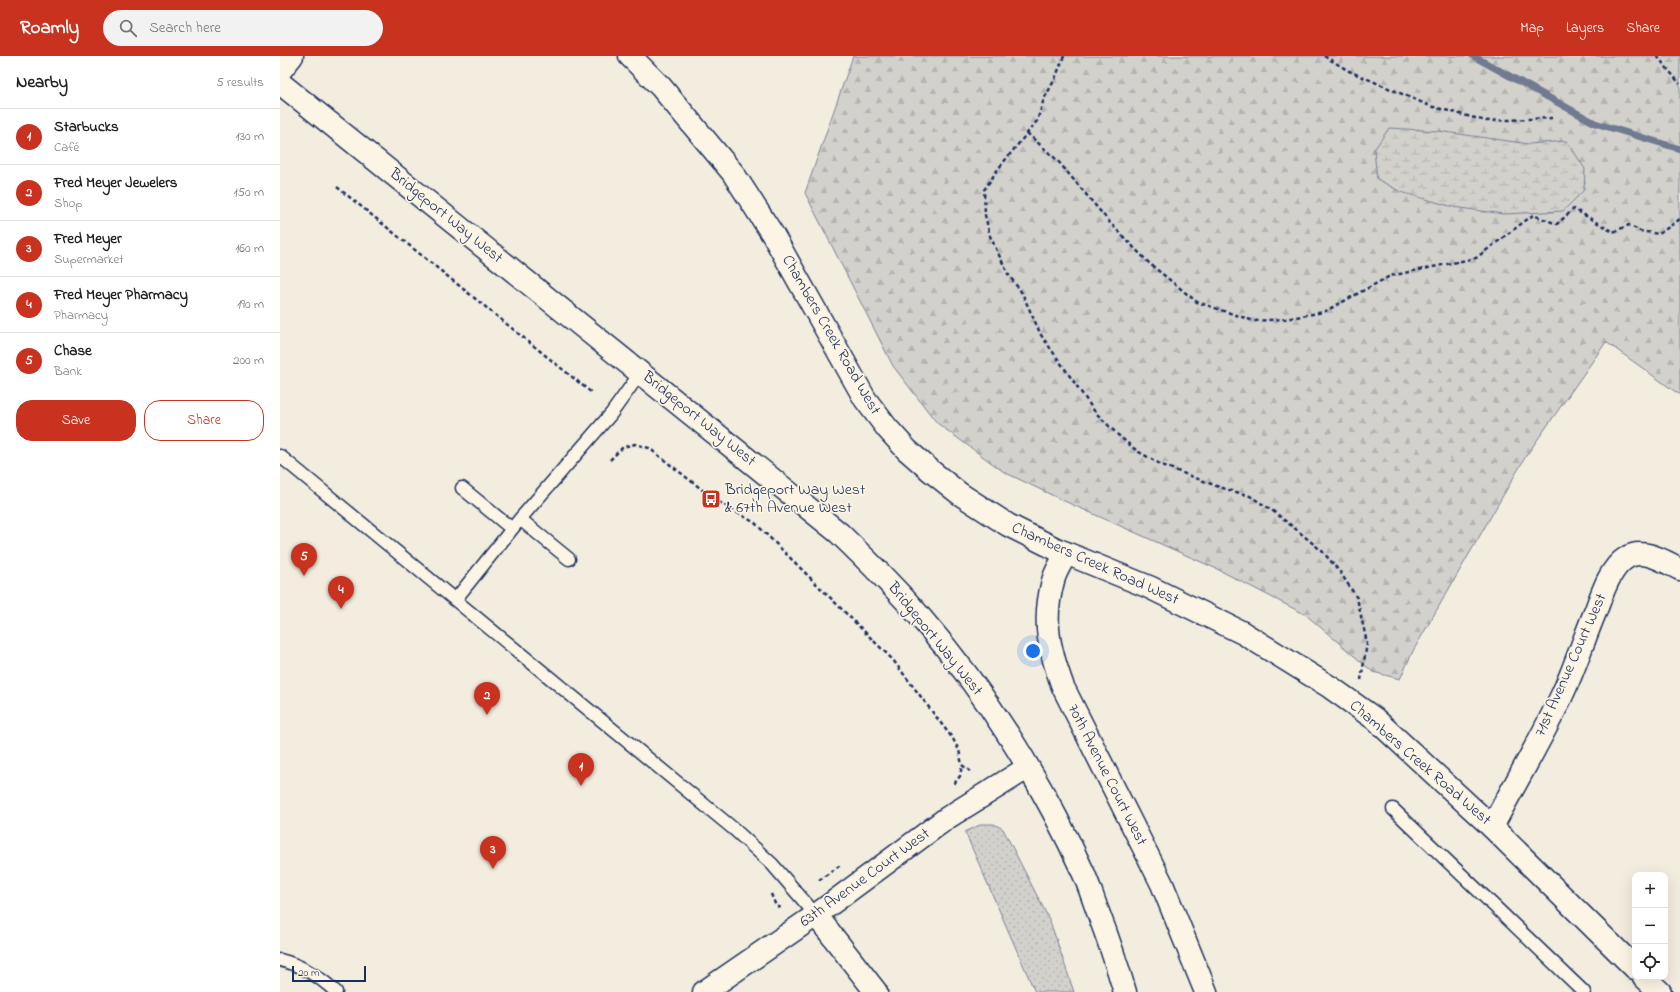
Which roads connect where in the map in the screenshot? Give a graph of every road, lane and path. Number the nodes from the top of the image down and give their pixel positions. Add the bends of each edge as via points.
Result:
1 (292, 56) edge
2 (630, 56) edge
3 (1064, 56) edge
4 (1324, 56) edge
5 (1658, 56) edge
6 (280, 71) edge
7 (280, 83) edge
8 (1680, 84) edge
9 (1552, 118) dead end
10 (1028, 132) junction
11 (337, 188) dead end
12 (1680, 219) edge
13 (641, 372) junction
14 (592, 393) dead end
15 (280, 456) edge
16 (610, 460) dead end
17 (462, 488) dead end
18 (520, 519) junction
19 (512, 529) junction
20 (1066, 553) junction
21 (569, 559) dead end
22 (1680, 568) edge
23 (455, 600) junction
24 (1358, 706) junction
25 (1027, 768) junction
26 (970, 771) dead end
27 (1393, 809) dead end
28 (1492, 827) junction
29 (776, 906) dead end
30 (782, 908) dead end
31 (816, 915) junction
32 (280, 960) edge
33 (1632, 965) edge
34 (1647, 980) edge
35 (336, 992) edge
36 (704, 992) edge
37 (876, 992) edge
38 (1125, 992) edge
39 (1206, 992) edge
40 (1584, 992) edge
41 (1660, 992) edge

1 - 6 street
2 - 20 street, Chambers Creek Road West via 661,87 733,173 773,235 865,399 887,428 913,455 960,494 1008,525
3 - 10 path via 1036,122
4 - 9 path via 1349,71 1430,106 1486,121
5 - 8 path
7 - 13 street, Bridgeport Way West
10 - 12 path via 1057,160 1111,224 1150,264 1197,302 1254,321 1301,317 1324,312 1390,276 1476,258 1533,214 1557,224 1574,210 1613,232 1629,225 1640,231 1658,234
10 - 24 path via 984,190 985,215 990,236 999,256 1022,293 1041,335 1095,412 1137,451 1162,465 1218,487 1250,496 1273,511 1323,552 1357,598 1367,643
11 - 14 path
13 - 18 lane via 611,414
13 - 25 street, Bridgeport Way West via 840,533 881,574 922,618 959,664 994,712
15 - 23 lane
16 - 26 path via 623,447 635,444 649,448 714,499 755,523 893,660 953,739 959,750 962,765
17 - 19 lane
18 - 19 lane
18 - 21 lane
19 - 23 lane
20 - 24 street, Chambers Creek Road West via 1149,587 1243,633
20 - 39 street, 70th Avenue Court West via 1053,580 1047,619 1048,637 1055,666 1063,687 1162,884
22 - 28 street, 71st Avenue Court West via 1656,557 1637,554 1622,561 1609,580 1563,693
23 - 31 lane via 754,846
24 - 28 street, Chambers Creek Road West
25 - 31 street, 63th Avenue Court West via 947,818
25 - 38 street, Bridgeport Way West via 1054,812 1084,874 1116,960
27 - 40 lane
28 - 33 street, Chambers Creek Road West
29 - 30 path
31 - 36 street, 63th Avenue Court West
31 - 37 street
32 - 35 lane via 299,966
34 - 41 street

